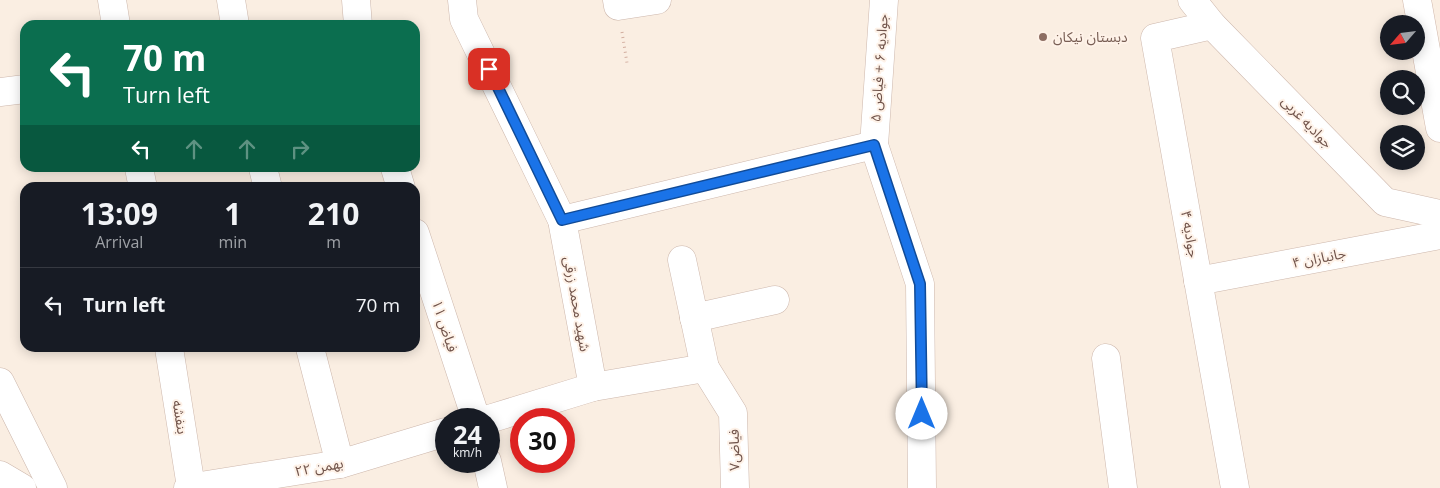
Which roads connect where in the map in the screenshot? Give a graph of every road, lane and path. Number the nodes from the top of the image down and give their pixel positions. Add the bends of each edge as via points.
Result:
1 (112, 0) edge
2 (231, 0) edge
3 (356, 0) edge
4 (462, 0) edge
5 (657, 0) edge
6 (884, 0) edge
7 (1192, 0) edge
8 (1417, 0) edge
9 (617, 3) edge
10 (115, 20) edge
11 (234, 20) edge
12 (358, 20) edge
13 (1212, 25) junction
14 (626, 64) dead end
15 (20, 90) edge
16 (0, 92) edge
17 (1440, 128) edge
18 (874, 145) junction
19 (1440, 214) edge
20 (562, 220) junction
21 (1440, 235) edge
22 (420, 248) edge
23 (682, 260) dead end
24 (1198, 281) junction
25 (775, 300) dead end
26 (694, 318) junction
27 (170, 352) edge
28 (311, 352) edge
29 (1106, 358) dead end
30 (705, 368) junction
31 (0, 382) edge
32 (593, 388) junction
33 (472, 408) edge
34 (500, 416) edge
35 (435, 435) edge
36 (340, 464) junction
37 (490, 473) edge
38 (0, 475) edge
39 (22, 488) edge
40 (53, 488) edge
41 (190, 488) edge
42 (493, 488) edge
43 (735, 488) edge
44 (922, 488) edge
45 (1123, 488) edge
46 (1235, 488) edge

1 - 10 street
2 - 11 street
3 - 12 street
4 - 20 street, شهید محمد زرقی via 464,19
5 - 9 street
6 - 18 street, جوادیه ۶ + فیاض ۵
7 - 13 street, جوادیه غربی
8 - 17 street
9 - 14 path
13 - 19 street, جوادیه غربی via 1386,202
13 - 24 street, جوادیه ۴ via 1156,38
15 - 16 street
18 - 20 street
18 - 44 street, جوادیه ۶ + فیاض ۵ via 920,284
20 - 32 street, شهید محمد زرقی
21 - 24 street, جانبازان ۴
22 - 33 street, فیاض ۱۱
23 - 26 street
24 - 46 street, جوادیه ۴
25 - 26 street
26 - 30 street
27 - 41 street, بنفشه
28 - 36 street
29 - 45 street
30 - 32 street
30 - 43 street, فیاض۷ via 734,412
31 - 40 street
32 - 34 street
35 - 36 street, بهمن ۲۲
36 - 41 street, بهمن ۲۲
37 - 42 street
38 - 39 street

